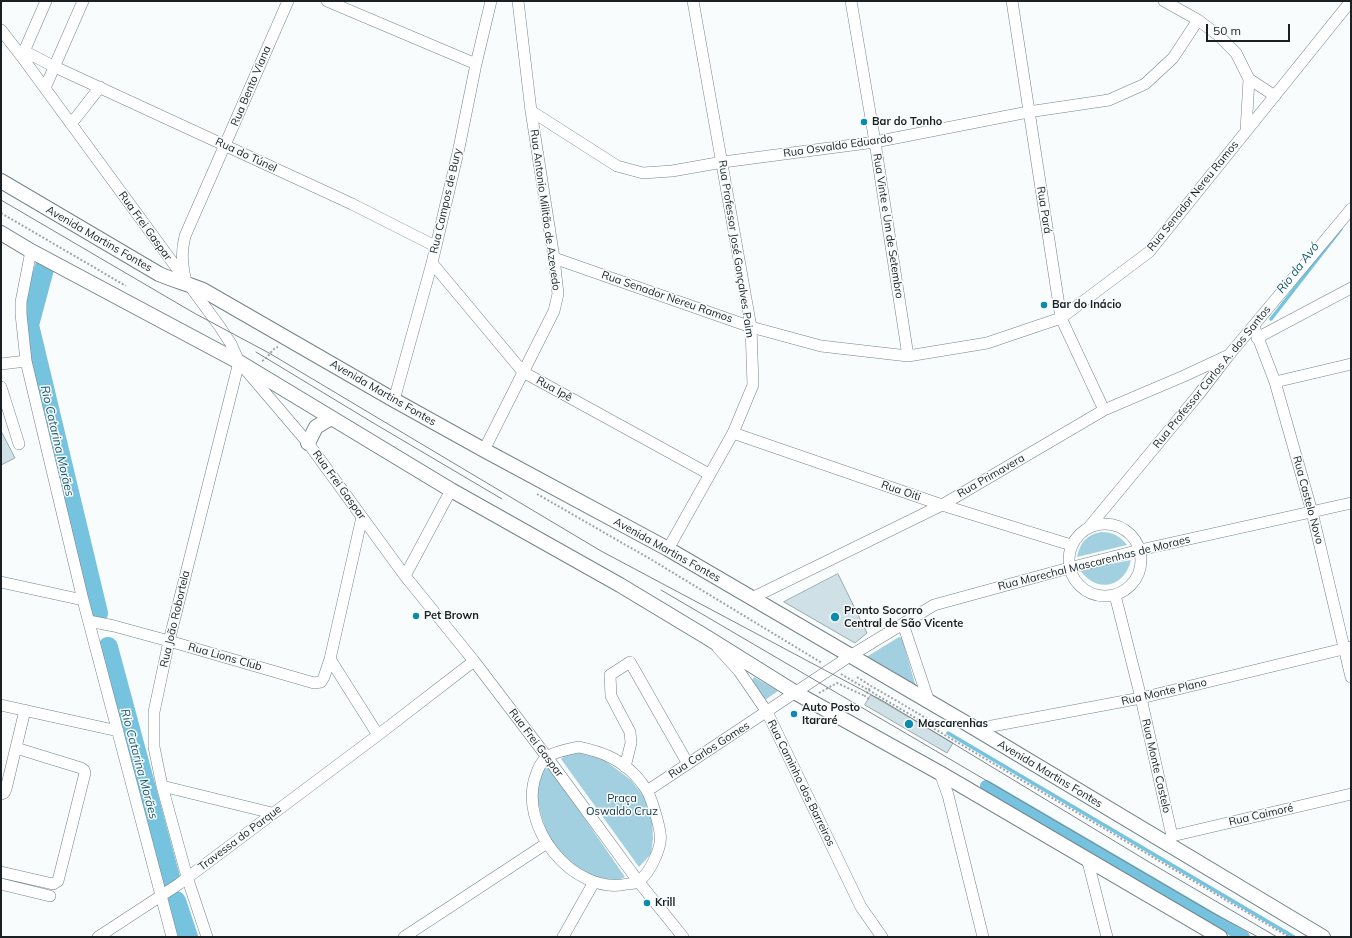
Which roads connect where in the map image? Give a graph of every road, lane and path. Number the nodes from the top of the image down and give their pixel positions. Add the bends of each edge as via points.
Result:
1 (46, 1) edge
2 (83, 1) edge
3 (288, 1) edge
4 (327, 1) edge
5 (491, 1) edge
6 (518, 1) edge
7 (693, 1) edge
8 (851, 1) edge
9 (1012, 1) edge
10 (1164, 1) edge
11 (1351, 1) edge
12 (1198, 20) junction
13 (1, 30) edge
14 (23, 54) junction
15 (476, 64) junction
16 (55, 67) junction
17 (1249, 79) junction
18 (100, 87) junction
19 (45, 88) junction
20 (1275, 96) junction
21 (531, 111) junction
22 (1028, 112) junction
23 (71, 124) junction
24 (1246, 131) junction
25 (875, 142) junction
26 (225, 146) junction
27 (723, 162) junction
28 (1, 181) edge
29 (1351, 209) edge
30 (1, 213) edge
31 (1, 233) edge
32 (435, 246) junction
33 (31, 251) junction
34 (554, 258) junction
35 (432, 264) junction
36 (186, 283) junction
37 (128, 288) dead end
38 (1351, 288) edge
39 (1062, 318) junction
40 (751, 327) junction
41 (1254, 327) junction
42 (1257, 338) junction
43 (279, 346) dead end
44 (1229, 355) junction
45 (908, 356) junction
46 (26, 361) junction
47 (258, 361) dead end
48 (239, 362) junction
49 (1, 364) edge
50 (1351, 364) edge
51 (523, 372) junction
52 (1275, 382) junction
53 (1, 387) edge
54 (394, 400) junction
55 (1104, 410) junction
56 (331, 418) junction
57 (733, 433) junction
58 (19, 444) dead end
59 (308, 444) junction
60 (484, 450) junction
61 (710, 474) junction
62 (451, 490) junction
63 (535, 493) dead end
64 (1351, 503) edge
65 (942, 505) junction
66 (1312, 512) junction
67 (362, 517) junction
68 (1089, 527) junction
69 (1071, 545) junction
70 (668, 549) junction
71 (1140, 550) junction
72 (1069, 568) junction
73 (405, 576) junction
74 (1, 582) edge
75 (1115, 595) junction
76 (752, 598) junction
77 (83, 600) junction
78 (93, 622) junction
79 (903, 624) junction
80 (708, 638) junction
81 (169, 641) junction
82 (1348, 648) edge
83 (850, 656) junction
84 (330, 659) junction
85 (474, 661) junction
86 (833, 669) junction
87 (857, 677) dead end
88 (1351, 677) edge
89 (871, 686) junction
90 (869, 690) junction
91 (796, 693) junction
92 (814, 696) dead end
93 (865, 696) junction
94 (1141, 698) junction
95 (869, 699) dead end
96 (929, 702) junction
97 (1, 705) edge
98 (25, 710) junction
99 (766, 712) junction
100 (933, 722) dead end
101 (976, 729) junction
102 (118, 731) junction
103 (378, 735) junction
104 (16, 748) junction
105 (547, 757) junction
106 (688, 764) junction
107 (625, 767) junction
108 (940, 773) junction
109 (162, 786) junction
110 (647, 790) junction
111 (1, 794) edge
112 (1351, 794) edge
113 (272, 813) junction
114 (1170, 840) junction
115 (547, 843) junction
116 (1087, 858) junction
117 (1, 872) edge
118 (183, 881) junction
119 (638, 881) junction
120 (594, 882) junction
121 (2, 888) edge
122 (164, 894) junction
123 (50, 896) dead end
124 (98, 937) edge
125 (172, 937) edge
126 (207, 937) edge
127 (404, 937) edge
128 (563, 937) edge
129 (683, 937) edge
130 (882, 937) edge
131 (983, 937) edge
132 (1107, 937) edge
133 (1220, 937) edge
134 (1289, 937) edge
135 (1323, 937) edge

1 - 14 street
2 - 16 street
3 - 26 street, Rua Bento Viana
4 - 15 street
5 - 15 street, Rua Campos de Bury
6 - 21 street, Rua Antonio Militão de Azevedo
7 - 27 street, Rua Professor José Gonçalves Paim
8 - 25 street, Rua Vinte e Um de Setembro
9 - 22 street, Rua Pará
10 - 12 street
11 - 20 street, Rua Senador Nereu Ramos
12 - 17 street via 1236,53
12 - 22 street, Rua Osvaldo Eduardo via 1173,58 1145,84 1108,100
13 - 14 street, Rua Frei Gaspar
14 - 16 street, Rua do Túnel
14 - 19 street, Rua Frei Gaspar
15 - 32 street, Rua Campos de Bury
16 - 18 street, Rua do Túnel
16 - 19 street
17 - 20 street
17 - 24 street
18 - 23 street
18 - 26 street, Rua do Túnel
19 - 23 street, Rua Frei Gaspar
20 - 24 street, Rua Senador Nereu Ramos
21 - 27 street, Rua Osvaldo Eduardo via 617,166 643,173
21 - 34 street, Rua Antonio Militão de Azevedo
22 - 25 street, Rua Osvaldo Eduardo
22 - 39 street, Rua Pará
23 - 36 street, Rua Frei Gaspar
24 - 39 street, Rua Senador Nereu Ramos via 1148,252
25 - 27 street, Rua Osvaldo Eduardo
25 - 45 street, Rua Vinte e Um de Setembro
26 - 32 street, Rua do Túnel via 352,204
26 - 36 street, Rua Bento Viana via 185,236 182,266
27 - 40 street, Rua Professor José Gonçalves Paim
28 - 36 main road, Avenida Martins Fontes via 159,274
29 - 41 street, Rua Professor Carlos A. dos Santos
30 - 37 path
31 - 33 main road
32 - 35 street, Rua Campos de Bury
33 - 46 street via 21,302
33 - 48 main road
34 - 40 street, Rua Senador Nereu Ramos
34 - 51 street, Rua Antonio Militão de Azevedo via 558,294 554,311
35 - 51 street, Rua Ipê
35 - 54 street, Rua Campos de Bury
36 - 48 street, Rua Frei Gaspar via 220,327
36 - 54 main road, Avenida Martins Fontes via 203,290
38 - 42 street
39 - 45 street, Rua Senador Nereu Ramos via 987,343
39 - 55 street, Rua Pará
40 - 45 street, Rua Senador Nereu Ramos via 821,346
40 - 57 street, Rua Professor José Gonçalves Paim via 753,385
41 - 42 street, Rua Castelo Novo
41 - 44 street, Rua Professor Carlos A. dos Santos
42 - 52 street, Rua Castelo Novo
43 - 47 path via 274,348 264,361
44 - 55 street, Rua Primavera
44 - 68 street, Rua Professor Carlos A. dos Santos
46 - 49 street
46 - 77 street
48 - 56 main road
48 - 59 street, Rua Frei Gaspar
48 - 81 street, Rua João Robortela
50 - 52 street
51 - 60 street, Rua Antonio Militão de Azevedo
51 - 61 street, Rua Ipê
52 - 66 street, Rua Castelo Novo
53 - 58 street
54 - 60 main road, Avenida Martins Fontes
55 - 65 street, Rua Primavera
56 - 59 main road via 316,427
56 - 62 main road
57 - 61 street, Rua Professor José Gonçalves Paim
57 - 65 street, Rua Oiti
59 - 67 street, Rua Frei Gaspar
60 - 70 main road, Avenida Martins Fontes
61 - 70 street, Rua Professor José Gonçalves Paim
62 - 73 street
62 - 80 main road via 590,567
63 - 86 path
64 - 66 street, Rua Marechal Mascarenhas de Moraes
65 - 69 street, Rua Oiti
65 - 76 street, Rua Primavera
66 - 71 street, Rua Marechal Mascarenhas de Moraes
66 - 82 street, Rua Castelo Novo
67 - 73 street, Rua Frei Gaspar
67 - 84 street
68 - 69 street, Rua Professor Carlos A. dos Santos via 1079,534
68 - 71 street via 1104,524 1120,527 1136,541
69 - 72 street via 1068,556
70 - 76 main road, Avenida Martins Fontes
71 - 72 street, Rua Marechal Mascarenhas de Moraes
71 - 75 street via 1139,573 1133,583
72 - 75 street via 1081,588 1091,594
72 - 79 street, Rua Marechal Mascarenhas de Moraes via 934,605
73 - 85 street, Rua Frei Gaspar
74 - 77 street
75 - 94 street, Rua Monte Castelo
76 - 83 main road, Avenida Martins Fontes
77 - 78 street
78 - 81 street, Rua Lions Club
78 - 102 street
79 - 83 street, Rua Marechal Mascarenhas de Moraes
79 - 96 street
80 - 91 main road
80 - 99 street, Rua Caminho dos Barreiros via 740,671
81 - 84 street, Rua Lions Club via 314,682 321,682
81 - 109 street, Rua João Robortela via 154,712 154,747
82 - 88 street, Rua Castelo Novo
82 - 94 street, Rua Monte Plano
83 - 86 street, Rua Carlos Gomes
83 - 96 main road, Avenida Martins Fontes
84 - 103 street
85 - 103 street, Travessa do Parque
85 - 105 street, Rua Frei Gaspar
86 - 90 path
86 - 91 street, Rua Carlos Gomes
87 - 89 path
89 - 90 path
89 - 100 path
90 - 93 path
90 - 134 path
91 - 99 street, Rua Carlos Gomes
91 - 108 main road
92 - 93 path via 837,683
93 - 95 path
94 - 101 street, Rua Monte Plano
94 - 114 street, Rua Monte Castelo
96 - 101 main road, Avenida Martins Fontes
97 - 98 street
98 - 102 street
98 - 104 street
99 - 106 street, Rua Carlos Gomes
99 - 130 street, Rua Caminho dos Barreiros via 861,907
101 - 114 main road, Avenida Martins Fontes
102 - 122 street
103 - 113 street, Travessa do Parque
104 - 111 street via 6,789
104 - 117 street via 81,768 85,773 58,881 53,884
105 - 107 street via 565,749 579,747 598,751
105 - 115 street via 539,766 532,785 537,819 541,834
105 - 119 street, Rua Frei Gaspar
106 - 107 street via 630,662 610,675 611,696 630,732 631,743
106 - 110 street, Rua Carlos Gomes
107 - 110 street
108 - 116 main road
108 - 131 street via 948,795
109 - 113 street
109 - 118 street, Rua João Robortela
110 - 119 street via 661,834 650,869
112 - 114 street, Rua Caimoré
113 - 118 street, Travessa do Parque
114 - 135 main road, Avenida Martins Fontes
115 - 120 street via 570,869
115 - 127 street
116 - 132 street
116 - 133 main road
118 - 122 street, Travessa do Parque
118 - 126 street, Rua João Robortela
119 - 120 street via 608,886
119 - 129 street, Rua Frei Gaspar
120 - 128 street
121 - 123 street
122 - 124 street, Travessa do Parque
122 - 125 street

